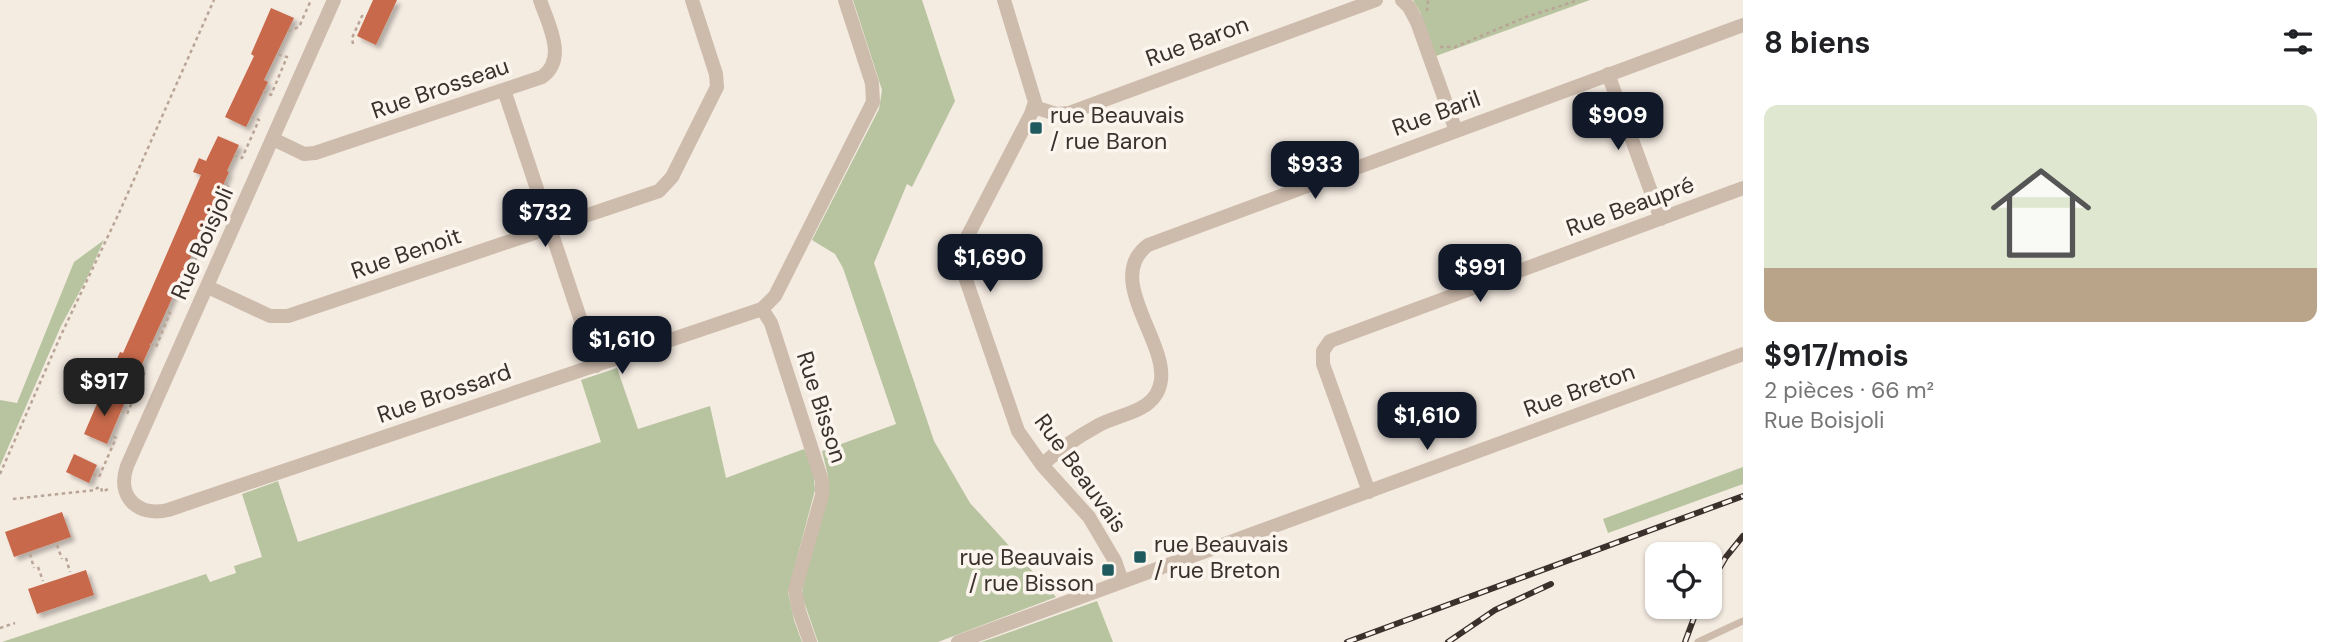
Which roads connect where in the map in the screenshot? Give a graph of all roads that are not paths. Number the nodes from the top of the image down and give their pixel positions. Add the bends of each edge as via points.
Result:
1 (334, 0) edge
2 (540, 0) edge
3 (692, 0) edge
4 (845, 0) edge
5 (1004, 0) edge
6 (1376, 0) edge
7 (1402, 0) edge
8 (1743, 25) edge
9 (1608, 74) junction
10 (505, 90) junction
11 (1034, 107) junction
12 (1456, 131) junction
13 (273, 139) junction
14 (1743, 188) edge
15 (1661, 219) junction
16 (550, 229) junction
17 (208, 287) junction
18 (762, 309) junction
19 (1743, 354) edge
20 (596, 366) junction
21 (1042, 465) junction
22 (1369, 492) junction
23 (134, 505) joint
24 (1122, 581) junction
25 (1743, 621) edge
26 (810, 642) edge
27 (958, 642) edge
28 (1698, 642) edge

1 - 13 street, Rue Boisjoli
2 - 10 street, Rue Brosseau via 556,60 542,77
3 - 16 street, Rue Benoit via 717,87 672,177 655,193
4 - 18 street via 872,83 873,102 775,296
5 - 11 street
6 - 11 street, Rue Baron via 1069,113
7 - 12 street via 1413,13
8 - 9 street, Rue Baril
9 - 12 street, Rue Baril
9 - 15 street
10 - 13 street, Rue Brosseau via 315,153 304,154
10 - 16 street
11 - 21 street, Rue Beauvais via 961,255 1018,431
12 - 21 street, Rue Baril via 1142,250 1134,262 1132,279 1160,366 1159,389 1144,408 1101,424
13 - 17 street, Rue Boisjoli
14 - 15 street, Rue Beaupré
15 - 22 street, Rue Beaupré via 1330,341 1323,351 1323,364
16 - 17 street, Rue Benoit via 282,317
16 - 20 street
17 - 23 street, Rue Boisjoli via 124,474 124,488
18 - 20 street, Rue Brossard
18 - 26 street, Rue Bisson via 771,323 822,481 795,590
19 - 22 street, Rue Breton
20 - 23 street, Rue Brossard via 168,510 151,512
21 - 24 street, Rue Beauvais via 1088,517
22 - 24 street, Rue Breton
24 - 27 street, Rue Breton
25 - 28 lane

